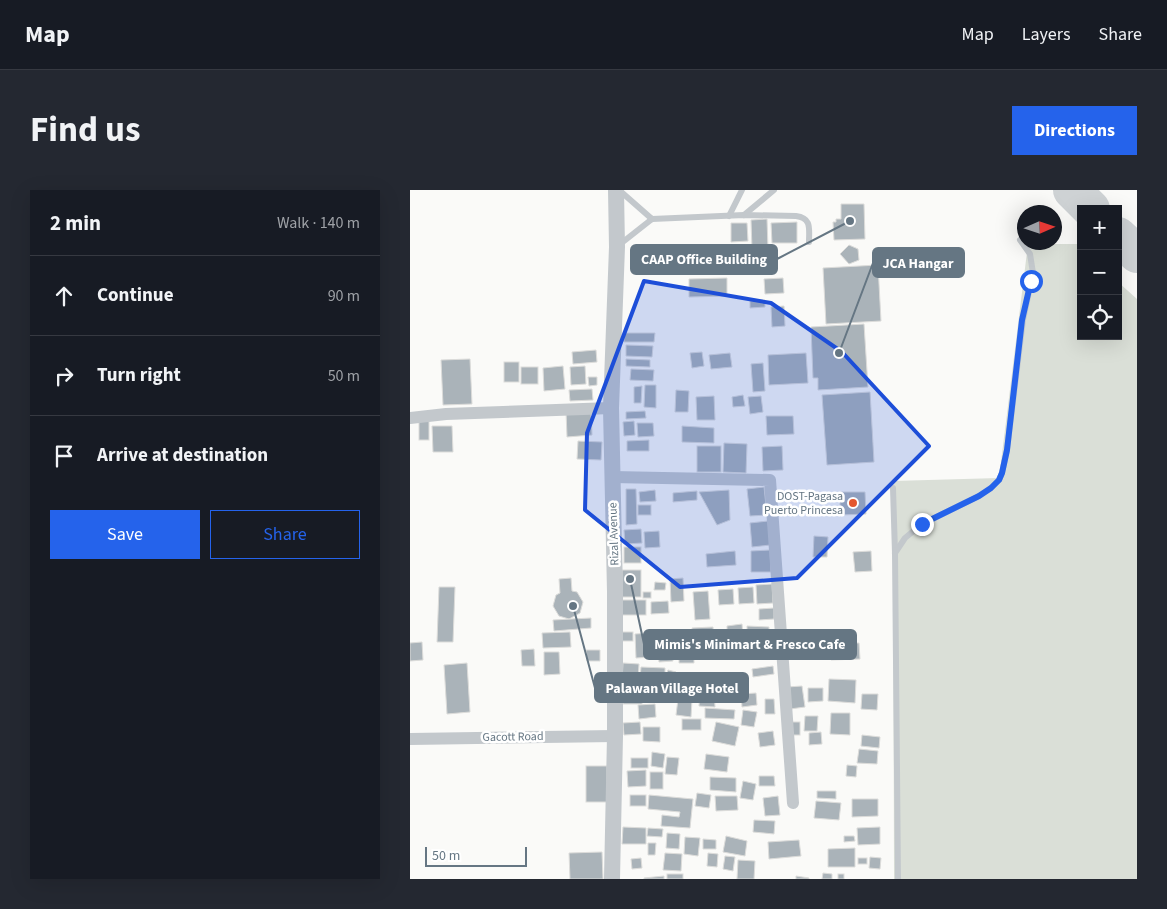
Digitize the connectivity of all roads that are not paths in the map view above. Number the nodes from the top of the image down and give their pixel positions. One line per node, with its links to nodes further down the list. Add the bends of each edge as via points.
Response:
1 (617, 190): 6 (lane); 8 (street, Rizal Avenue)
2 (742, 190): 5 (lane)
3 (774, 190): 4 (lane)
4 (744, 215): 5 (lane); 7 (lane, via 802,217 809,223)
5 (729, 216): 6 (lane)
6 (652, 219): 8 (lane)
7 (810, 242)
8 (617, 246): 10 (street, Rizal Avenue)
9 (1027, 250): 14 (lane, via 1033,273 1022,320 1007,450 999,480 979,496 922,524)
10 (612, 408): 11 (street); 12 (street, Rizal Avenue)
11 (410, 418)
12 (612, 478): 15 (street, Rizal Avenue); 17 (street, via 770,480)
13 (893, 488): 14 (lane)
14 (895, 553): 19 (lane)
15 (616, 736): 16 (street, Gacott Road); 18 (street, Rizal Avenue)
16 (410, 739)
17 (793, 804)
18 (612, 879)
19 (898, 879)

